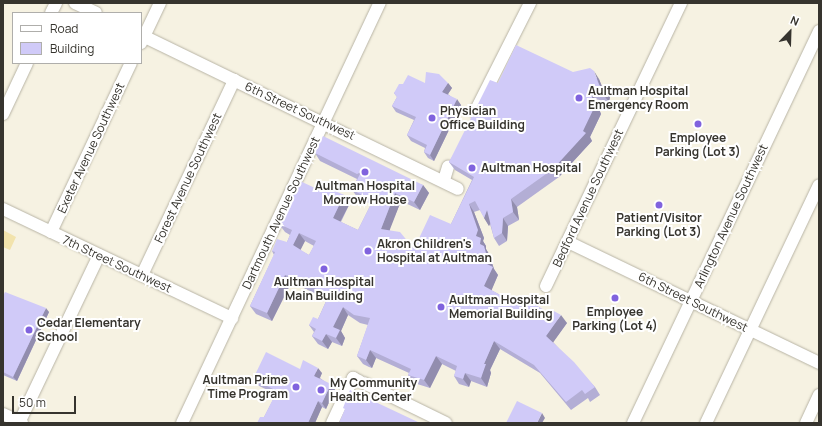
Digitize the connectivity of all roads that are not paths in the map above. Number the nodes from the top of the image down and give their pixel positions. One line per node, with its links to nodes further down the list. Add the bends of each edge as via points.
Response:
1 (56, 3): 7 (street)
2 (76, 3): 8 (street)
3 (160, 3): 10 (street)
4 (380, 3): 15 (street, Dartmouth Avenue Southwest)
5 (530, 3): 16 (street)
6 (681, 3): 23 (street, Bedford Avenue Southwest)
7 (52, 12)
8 (94, 12)
9 (819, 31): 27 (street, Arlington Avenue Southwest)
10 (142, 38): 13 (street, 6th Street Southwest)
11 (27, 64): 14 (street)
12 (131, 64): 22 (street, Exeter Avenue Southwest)
13 (234, 80): 15 (street, 6th Street Southwest); 25 (street, Forest Avenue Southwest)
14 (3, 114)
15 (324, 122): 18 (street, 6th Street Southwest); 28 (street, Dartmouth Avenue Southwest)
16 (470, 122)
17 (451, 162): 18 (street)
18 (444, 180): 20 (street, 6th Street Southwest)
19 (819, 185): 29 (street)
20 (463, 192)
21 (3, 209): 22 (street, 7th Street Southwest)
22 (51, 232): 24 (street, 7th Street Southwest)
23 (568, 242): 26 (street, Bedford Avenue Southwest); 27 (street, 6th Street Southwest)
24 (99, 255): 25 (street, 7th Street Southwest); 33 (street)
25 (142, 276): 28 (street, 7th Street Southwest)
26 (546, 286)
27 (691, 300): 29 (street, 6th Street Southwest); 37 (street, Arlington Avenue Southwest)
28 (232, 318): 34 (street, Dartmouth Avenue Southwest)
29 (751, 329): 30 (street, 6th Street Southwest); 38 (street)
30 (819, 363)
31 (819, 395): 39 (street)
32 (3, 414): 33 (street)
33 (20, 423)
34 (182, 423)
35 (332, 423): 36 (street, via 358,381)
36 (446, 423)
37 (633, 423)
38 (706, 423)
39 (806, 423)

